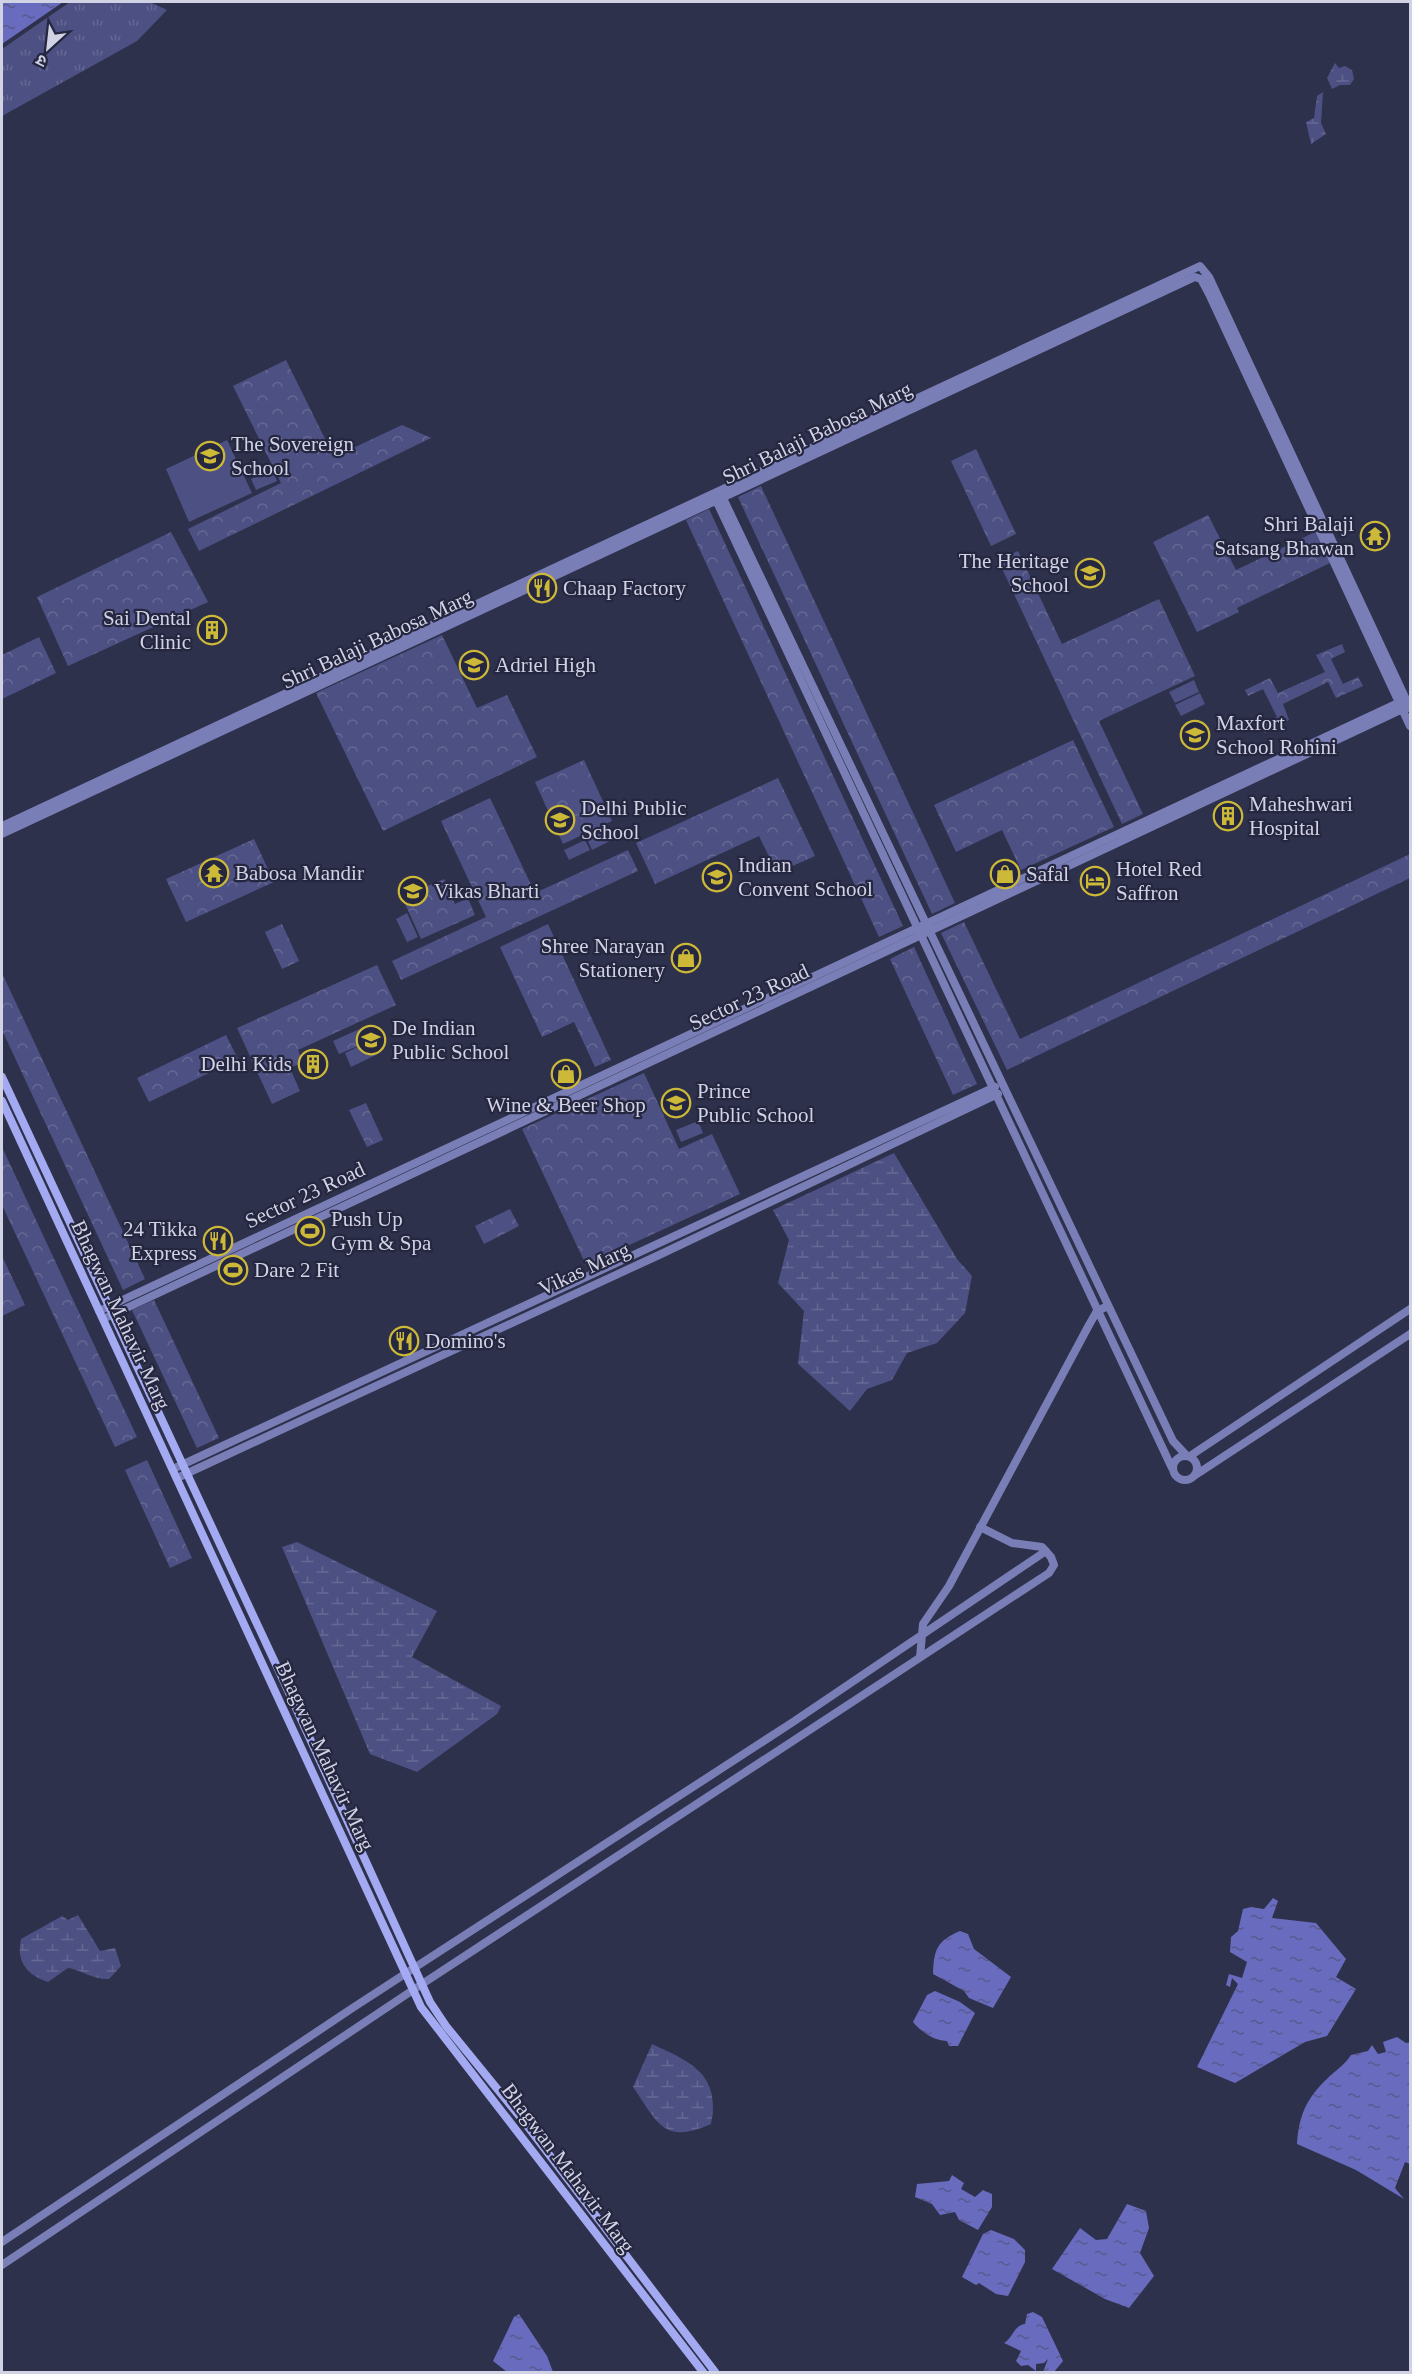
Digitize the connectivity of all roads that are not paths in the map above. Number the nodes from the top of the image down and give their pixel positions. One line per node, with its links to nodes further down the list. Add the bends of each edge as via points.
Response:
1 (716, 492): 2 (street); 3 (street, Shri Balaji Babosa Marg, via 1200,266 1209,277); 5 (street, Shri Balaji Babosa Marg)
2 (720, 500): 3 (street, Shri Balaji Babosa Marg, via 1134,303 1198,277); 5 (street, Shri Balaji Babosa Marg); 8 (street); 9 (street)
3 (1406, 705): 4 (street, Shri Balaji Babosa Marg); 8 (street, Sector 23 Road)
4 (1410, 726)
5 (26, 819): 6 (street, Shri Balaji Babosa Marg); 7 (street, Shri Balaji Babosa Marg)
6 (2, 826)
7 (2, 834)
8 (928, 928): 9 (street, Sector 23 Road); 11 (street)
9 (919, 932): 12 (street); 16 (street, Sector 23 Road)
10 (2, 1077): 16 (main road, Bhagwan Mahavir Marg)
11 (1004, 1087): 12 (street, Vikas Marg); 14 (street)
12 (994, 1091): 17 (street); 24 (street, Vikas Marg); 24 (street, Vikas Marg, via 658,1255)
13 (2, 1101): 18 (main road, Bhagwan Mahavir Marg)
14 (1108, 1306): 17 (street); 20 (street)
15 (1410, 1309): 22 (street)
16 (111, 1310): 18 (street, Sector 23 Road); 24 (main road, Bhagwan Mahavir Marg)
17 (1097, 1311): 21 (street); 27 (street)
18 (101, 1315): 25 (main road, Bhagwan Mahavir Marg)
19 (1410, 1334): 26 (street)
20 (1176, 1444): 21 (street); 22 (street)
21 (1164, 1452): 23 (street)
22 (1188, 1456): 23 (street, via 1176,1460); 26 (street, via 1198,1468)
23 (1173, 1468): 26 (street, via 1175,1477 1187,1480)
24 (185, 1469): 25 (street, Vikas Marg); 33 (main road, Bhagwan Mahavir Marg)
25 (175, 1474): 34 (main road, Bhagwan Mahavir Marg)
26 (1194, 1476)
27 (981, 1527): 28 (street, via 1012,1543 1040,1546); 29 (street, via 944,1594 925,1619)
28 (1046, 1551): 29 (street); 30 (street, via 1054,1565 1049,1573)
29 (922, 1634): 30 (street); 31 (street)
30 (920, 1657): 32 (street)
31 (776, 1733): 32 (street); 33 (street)
32 (784, 1746): 35 (street)
33 (415, 1968): 34 (street); 35 (main road, Bhagwan Mahavir Marg)
34 (406, 1974): 36 (main road, Bhagwan Mahavir Marg); 37 (street)
35 (422, 1984): 36 (street); 40 (main road, Bhagwan Mahavir Marg, via 446,2026)
36 (413, 1990): 38 (street); 39 (main road, Bhagwan Mahavir Marg, via 421,2007)
37 (2, 2242)
38 (2, 2265)
39 (703, 2373)
40 (715, 2373)

